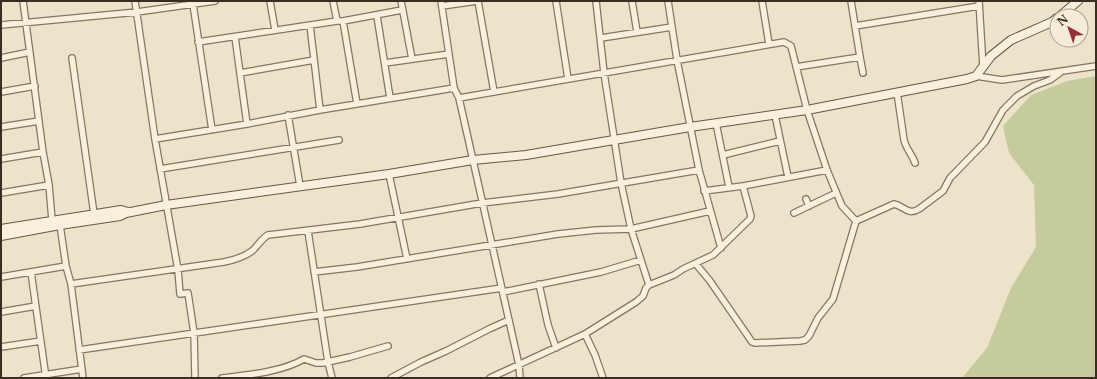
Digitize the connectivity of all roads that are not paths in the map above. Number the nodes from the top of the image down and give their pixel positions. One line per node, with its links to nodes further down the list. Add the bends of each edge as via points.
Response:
1 (23, 1): 24 (street)
2 (135, 1): 20 (street)
3 (215, 1): 15 (street)
4 (270, 1): 30 (street)
5 (333, 1): 22 (street)
6 (401, 1): 19 (street)
7 (478, 1): 16 (street); 57 (street)
8 (556, 1): 53 (street)
9 (596, 1): 33 (street)
10 (632, 1): 31 (street)
11 (668, 1): 29 (street)
12 (762, 1): 35 (street)
13 (851, 1): 28 (street)
14 (1078, 1): 18 (street)
15 (193, 4): 20 (street); 34 (street)
16 (442, 4): 37 (street)
17 (979, 4): 28 (street); 47 (street)
18 (1070, 8)
19 (402, 10): 21 (street); 41 (street)
20 (137, 12): 24 (street); 72 (street)
21 (377, 16): 23 (street); 44 (street)
22 (337, 21): 23 (street); 27 (street)
23 (343, 21): 61 (street)
24 (26, 22): 26 (street); 36 (street)
25 (1049, 23): 47 (street, via 1011,40 991,56)
26 (1, 25)
27 (310, 25): 30 (street); 42 (street)
28 (855, 26): 38 (street)
29 (672, 27): 31 (street); 43 (street)
30 (275, 30): 32 (street)
31 (637, 32): 33 (street)
32 (235, 37): 34 (street); 49 (street)
33 (600, 38): 50 (street)
34 (198, 42): 71 (street)
35 (769, 44): 43 (street); 46 (street, via 788,43)
36 (30, 52): 39 (street); 54 (street)
37 (450, 54): 41 (street); 55 (street)
38 (860, 57): 46 (street); 51 (street)
39 (1, 58)
40 (72, 58): 102 (street)
41 (412, 59): 44 (street)
42 (314, 60): 49 (street); 62 (street)
43 (677, 60): 50 (street); 70 (street)
44 (385, 63): 59 (street)
45 (1096, 66): 48 (street)
46 (796, 67): 63 (street)
47 (983, 67): 52 (street)
48 (1061, 72): 52 (street, via 1002,80); 105 (street, via 1017,96 1003,110 985,142 950,178 943,191 919,209 909,212 894,204)
49 (240, 73): 67 (street)
50 (604, 73): 53 (street); 74 (street)
51 (863, 74)
52 (976, 76): 58 (street)
53 (568, 79): 57 (street)
54 (35, 86): 56 (street); 66 (street)
55 (454, 88): 59 (street); 60 (street)
56 (1, 92)
57 (494, 92): 60 (street)
58 (897, 92): 63 (street); 81 (street, via 905,146)
59 (390, 98): 61 (street)
60 (459, 98): 80 (street)
61 (356, 104): 62 (street)
62 (320, 110): 64 (street)
63 (807, 110): 65 (street); 84 (street)
64 (288, 115): 67 (street); 76 (street)
65 (775, 115): 68 (street); 75 (street)
66 (39, 121): 69 (street); 77 (street)
67 (247, 124): 71 (street)
68 (716, 124): 70 (street); 78 (street)
69 (1, 127)
70 (690, 127): 74 (street); 83 (street)
71 (212, 130): 72 (street)
72 (155, 139): 82 (street)
73 (339, 140): 76 (street)
74 (615, 141): 80 (street, via 526,155); 87 (street)
75 (780, 141): 78 (street); 86 (street)
76 (293, 148): 82 (street); 89 (street)
77 (43, 152): 79 (street); 88 (street)
78 (723, 155): 91 (street)
79 (1, 159)
80 (473, 160): 85 (street); 96 (street)
81 (915, 163)
82 (160, 170): 97 (street)
83 (699, 170): 87 (street); 92 (street)
84 (827, 170): 86 (street); 94 (street)
85 (389, 174): 89 (street); 103 (street)
86 (788, 177): 90 (street)
87 (621, 183): 96 (street); 108 (street)
88 (49, 185): 93 (street); 104 (street)
89 (300, 186): 97 (street)
90 (743, 186): 91 (street); 112 (street, via 750,219)
91 (729, 187): 92 (street)
92 (704, 191): 99 (street)
93 (1, 193)
94 (836, 193): 98 (street); 105 (street, via 842,206)
95 (806, 199): 98 (street)
96 (482, 203): 103 (street); 111 (street)
97 (166, 205): 100 (street); 117 (street)
98 (809, 206): 101 (street)
99 (710, 211): 108 (street); 112 (street)
100 (126, 212): 102 (street, via 121,210); 106 (street, via 120,216)
101 (794, 213)
102 (94, 214): 104 (street)
103 (398, 218): 109 (street); 113 (street)
104 (52, 220): 107 (street)
105 (856, 221): 115 (street, via 833,299 805,340 752,342)
106 (60, 225): 110 (street); 116 (street)
107 (1, 229)
108 (631, 229): 111 (street, via 566,233); 114 (street)
109 (308, 231): 117 (street, via 268,235 252,251 242,256 224,262); 119 (street)
110 (1, 236)
111 (492, 244): 113 (street); 124 (street)
112 (721, 248): 115 (street, via 710,258)
113 (407, 259): 119 (street)
114 (641, 260): 122 (street, via 607,271); 123 (street)
115 (696, 264): 123 (street)
116 (66, 266): 118 (street); 121 (street)
117 (178, 270): 121 (street); 129 (street, via 180,294 188,293)
118 (31, 272): 120 (street); 125 (street)
119 (314, 272): 127 (street)
120 (1, 277)
121 (71, 284): 135 (street)
122 (539, 284): 124 (street); 134 (street)
123 (649, 285): 130 (street, via 636,302)
124 (502, 290): 127 (street); 128 (street)
125 (36, 306): 126 (street); 131 (street)
126 (1, 312)
127 (321, 314): 129 (street); 136 (street)
128 (509, 320): 137 (street); 145 (street)
129 (194, 333): 135 (street); 142 (street)
130 (585, 334): 134 (street); 148 (street)
131 (41, 341): 133 (street); 139 (street)
132 (388, 346): 136 (street)
133 (1, 347)
134 (556, 348): 137 (street)
135 (79, 350): 138 (street)
136 (328, 362): 143 (street, via 316,363 304,359 296,364 276,369); 144 (street)
137 (519, 365): 146 (street); 147 (street)
138 (82, 369): 139 (street); 141 (street)
139 (46, 376): 140 (street)
140 (24, 378)
141 (83, 378)
142 (194, 378)
143 (222, 378)
144 (332, 378)
145 (391, 378)
146 (490, 378)
147 (520, 378)
148 (603, 378)

